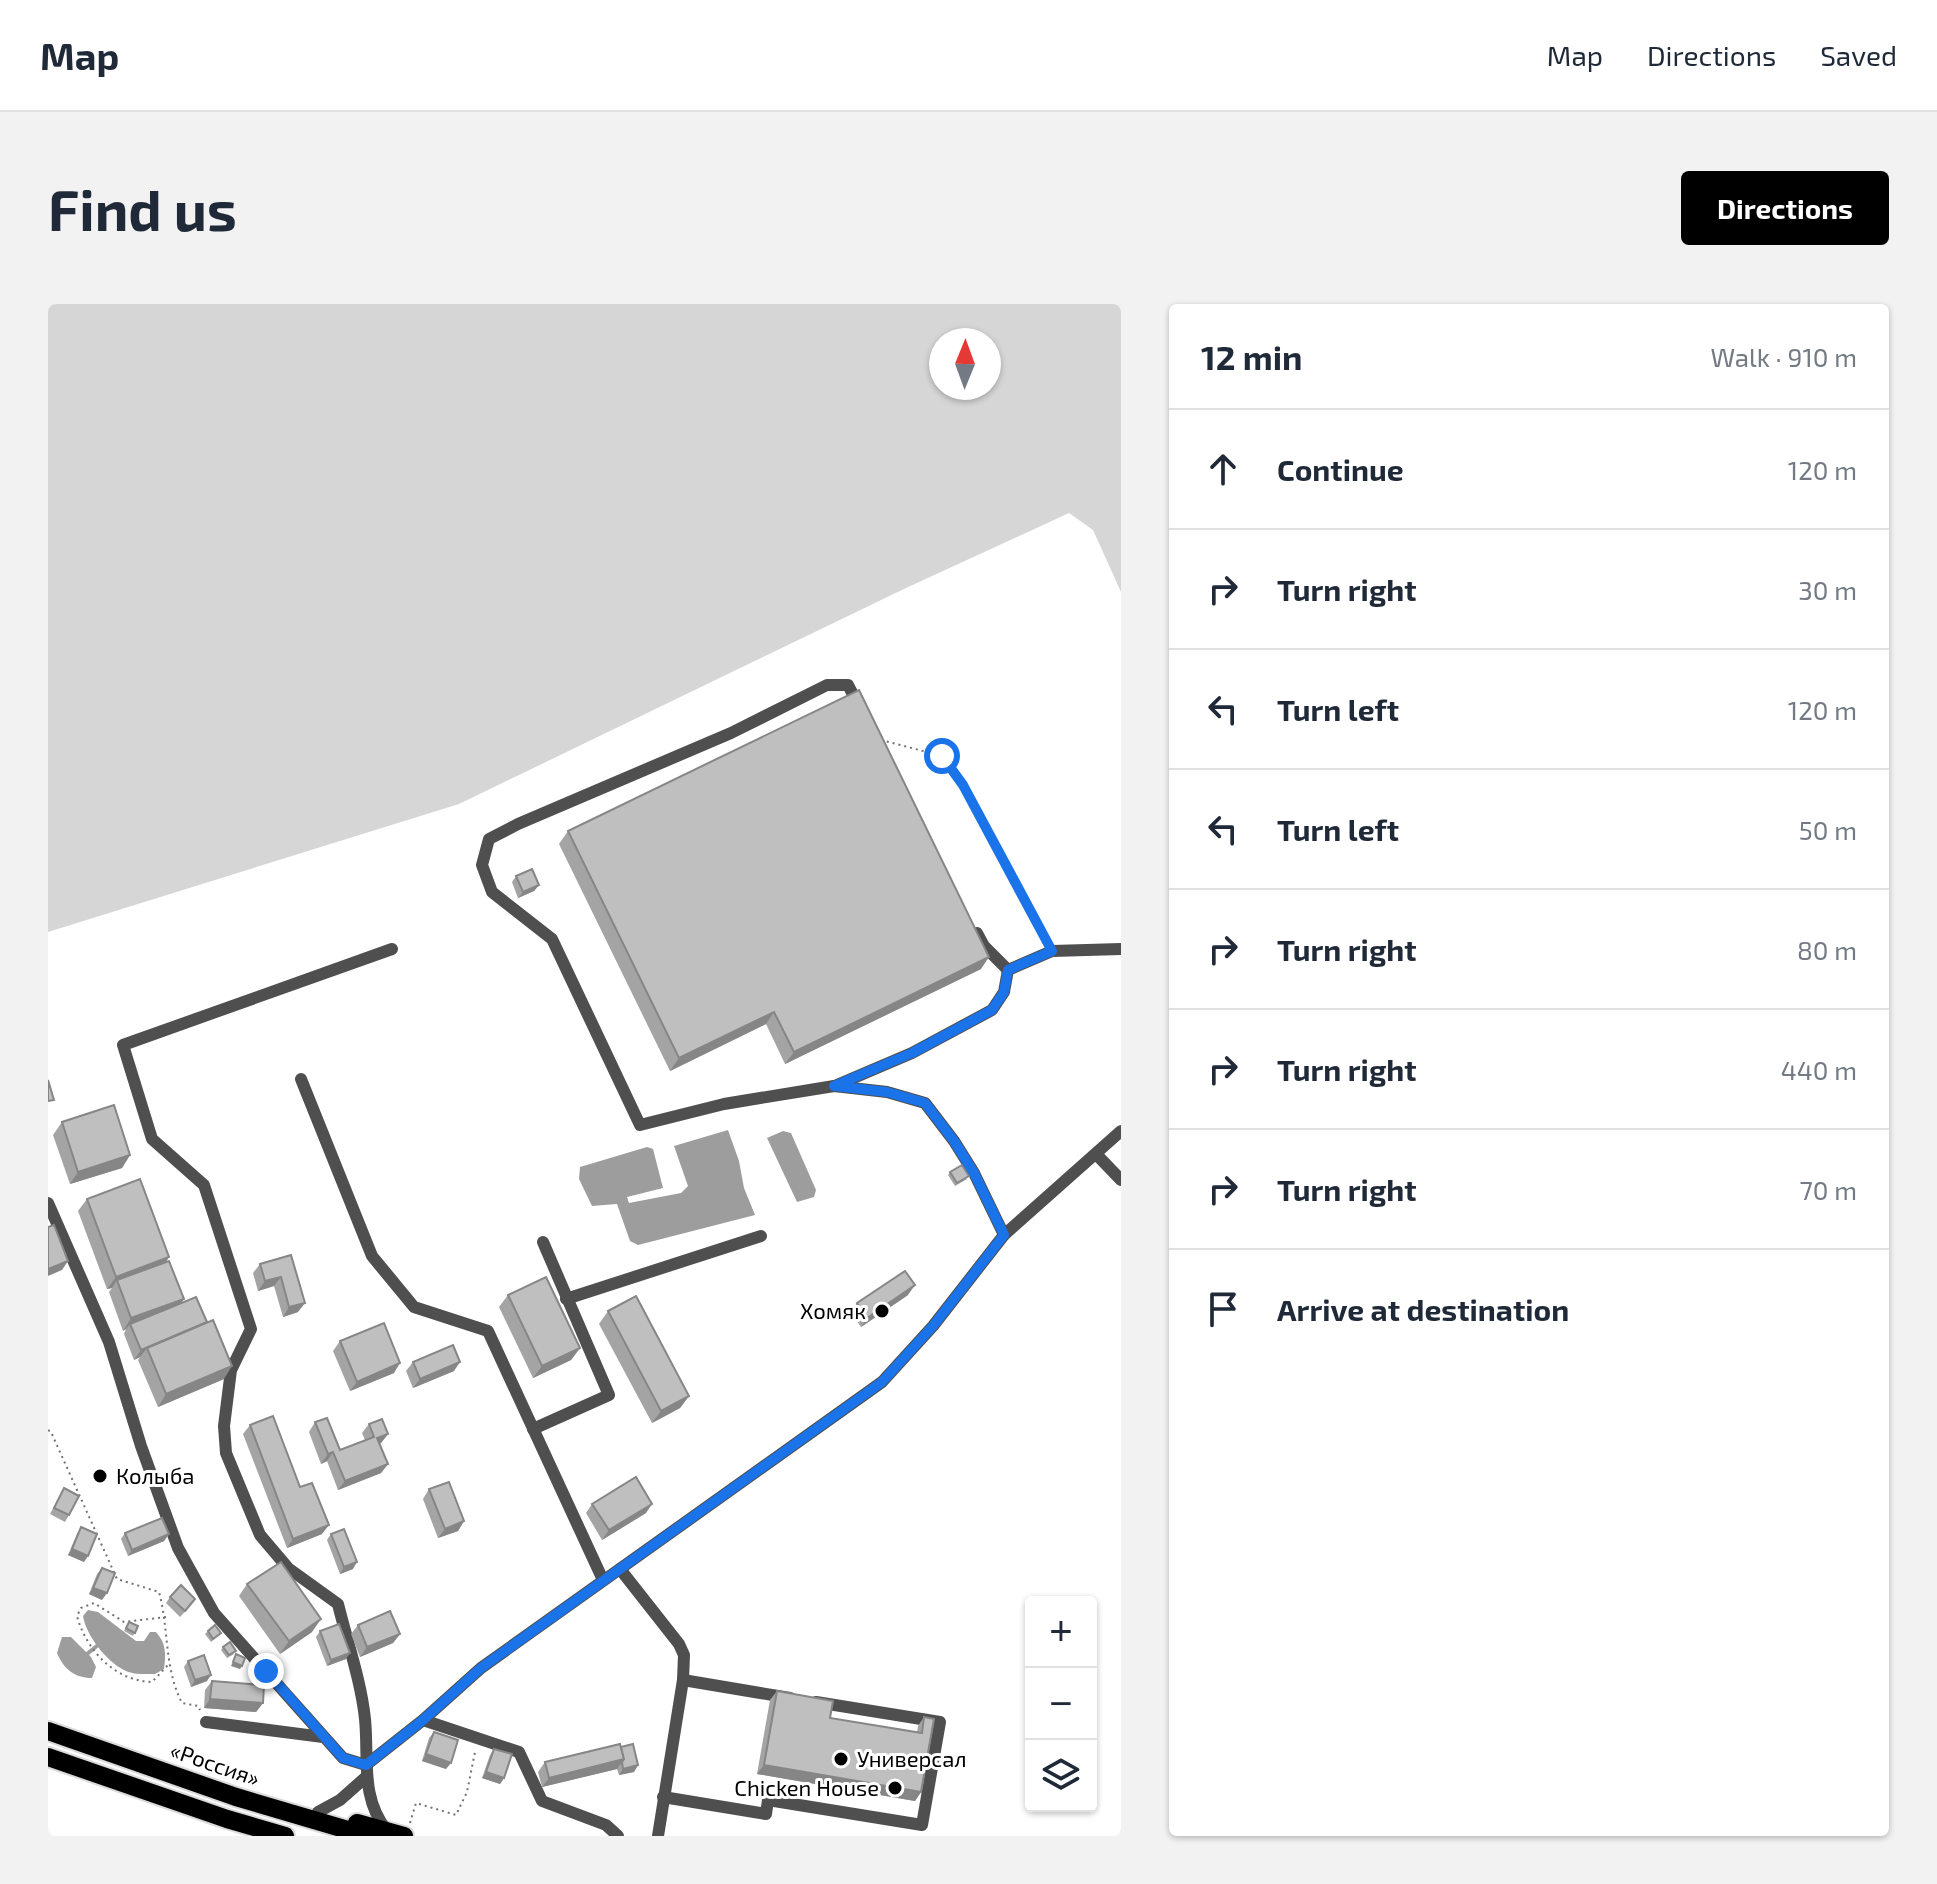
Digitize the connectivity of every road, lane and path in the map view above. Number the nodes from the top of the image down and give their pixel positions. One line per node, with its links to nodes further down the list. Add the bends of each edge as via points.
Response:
1 (876, 738): 5 (path, via 942,756 963,785); 8 (street, via 848,685 827,685 489,839 482,865 492,892 552,939 640,1125 724,1104)
2 (974, 927): 6 (street)
3 (392, 949): 31 (street, via 123,1045 152,1139 204,1185 251,1329 231,1370 226,1453 260,1535 288,1568 338,1604 365,1717)
4 (1121, 949): 5 (street)
5 (1052, 951): 6 (street)
6 (1008, 970): 8 (street, via 1004,992 992,1010 912,1053)
7 (301, 1079): 18 (street, via 372,1256 414,1307 488,1331)
8 (834, 1086): 14 (street, via 925,1103 974,1173)
9 (1121, 1131): 10 (street)
10 (1096, 1154): 11 (street); 14 (street)
11 (1121, 1180)
12 (48, 1203): 13 (street)
13 (51, 1220): 28 (street, via 109,1342 178,1548 214,1613)
14 (1004, 1235): 20 (street, via 882,1382)
15 (761, 1236): 17 (street)
16 (543, 1242): 17 (street)
17 (566, 1299): 18 (street, via 609,1395)
18 (533, 1429): 21 (street)
19 (48, 1430): 22 (path, via 117,1579 159,1592)
20 (620, 1569): 21 (street); 24 (street, via 679,1644)
21 (603, 1580): 25 (street, via 481,1668)
22 (166, 1617): 23 (path); 23 (path, via 124,1622 89,1603 77,1616 90,1644 110,1668 152,1682)
23 (169, 1664): 26 (path, via 182,1703 198,1706)
24 (683, 1680): 33 (street); 33 (street, via 940,1722 930,1781 922,1825 768,1800 766,1814)
25 (423, 1720): 29 (street); 31 (street)
26 (206, 1722): 28 (street)
27 (48, 1731): 32 (highway, «Россия»)
28 (323, 1737): 31 (street, via 343,1758)
29 (479, 1738): 35 (path, via 456,1815 416,1803); 37 (street, via 519,1752 542,1801 606,1825)
30 (48, 1757): 36 (highway)
31 (366, 1771): 34 (street, via 340,1800); 35 (street, via 374,1810)
32 (188, 1780): 34 (highway, via 237,1787); 35 (highway, «Россия»)
33 (663, 1797): 38 (street)
34 (318, 1812): 35 (highway)
35 (392, 1832)
36 (285, 1836)
37 (618, 1836)
38 (658, 1836)

